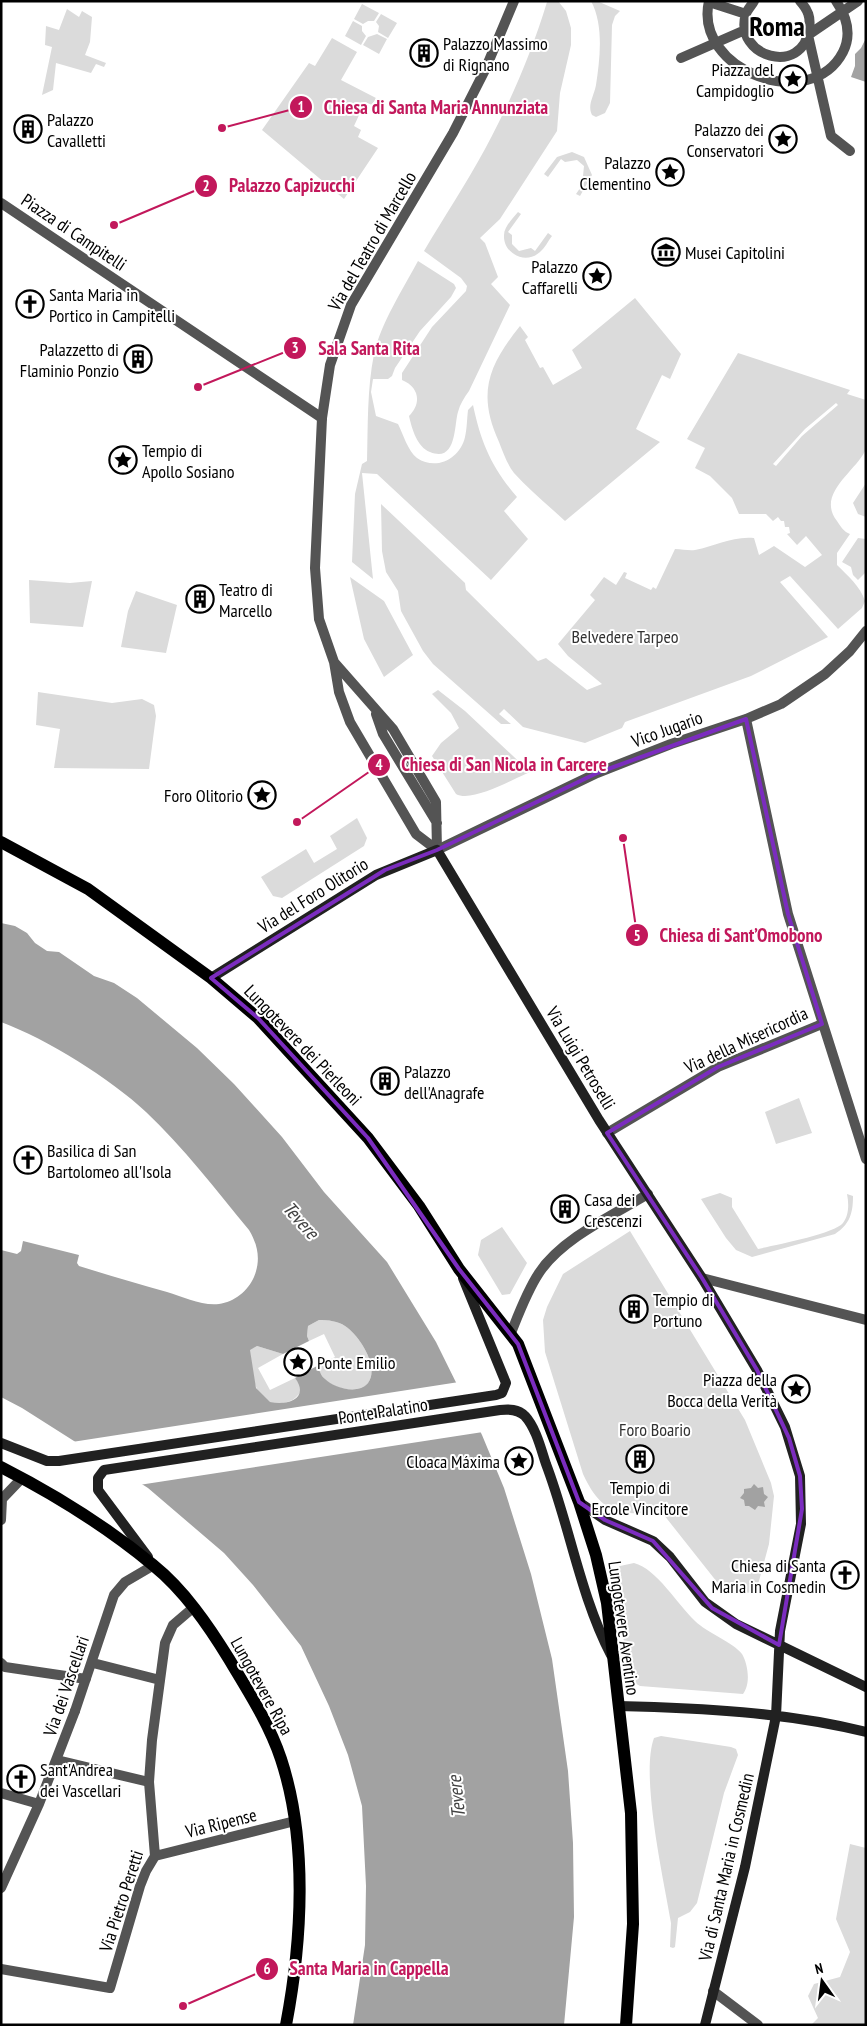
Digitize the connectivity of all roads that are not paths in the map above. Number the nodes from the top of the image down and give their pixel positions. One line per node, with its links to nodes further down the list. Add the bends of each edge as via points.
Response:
1 (514, 1): 16 (street, Via del Teatro di Marcello, via 485,70 453,133 351,305 332,356)
2 (754, 1): 8 (street)
3 (800, 1): 10 (street, via 811,18)
4 (836, 1): 7 (street)
5 (858, 1): 7 (street)
6 (709, 2): 8 (street); 11 (street, via 707,24)
7 (843, 12): 10 (street); 13 (street, via 848,30 844,48 834,65)
8 (746, 14): 9 (street)
9 (745, 30): 10 (street, via 753,46 767,56 784,58 800,49); 11 (street)
10 (808, 35): 13 (street)
11 (715, 43): 12 (street); 13 (street, via 734,63 759,76 790,82)
12 (681, 58)
13 (818, 76): 14 (street, via 831,136)
14 (850, 151)
15 (1, 202): 16 (street, Piazza di Campitelli)
16 (322, 418): 18 (street, Via del Teatro di Marcello, via 315,584 319,619)
17 (866, 631): 19 (street, Vico Jugario, via 824,674 782,704)
18 (334, 662): 21 (street, Via del Teatro di Marcello, via 339,692 350,722 416,834); 21 (street, Via del Teatro di Marcello, via 374,709 383,734 437,824)
19 (746, 719): 21 (street, Vico Jugario, via 597,773); 23 (street, via 788,914)
20 (1, 842): 22 (main road, Lungotevere dei Pierleoni, via 88,889)
21 (437, 850): 22 (main road, Via del Foro Olitorio, via 376,875); 24 (main road, Via Luigi Petroselli)
22 (212, 978): 27 (main road, Lungotevere dei Pierleoni, via 258,1018 368,1138 419,1206)
23 (822, 1024): 24 (street, Via della Misericordia, via 718,1068); 25 (street)
24 (607, 1133): 26 (main road, Via Luigi Petroselli)
25 (866, 1159)
26 (648, 1194): 28 (main road, Via Luigi Petroselli); 30 (street, via 586,1232 548,1261 529,1291)
27 (460, 1269): 30 (main road, Lungotevere Aventino); 31 (main road, Ponte Palatino, via 506,1383 502,1393 59,1461 47,1461)
28 (702, 1278): 29 (street); 39 (main road, via 779,1412 800,1476 802,1524)
29 (866, 1320)
30 (511, 1333): 35 (main road, Lungotevere Aventino, via 527,1364)
31 (1, 1443)
32 (1, 1466): 33 (main road, Lungotevere Ripa)
33 (22, 1478): 34 (street); 37 (main road, Lungotevere Ripa, via 63,1500)
34 (2, 1499): 36 (street)
35 (579, 1502): 39 (main road, via 605,1520 653,1541 712,1608); 40 (main road, Lungotevere Aventino, via 607,1603)
36 (1, 1520)
37 (154, 1565): 38 (main road, Lungotevere Ripa); 40 (main road, Ponte Palatino, via 100,1494 97,1484 100,1473 112,1468 515,1410 523,1414 534,1432 566,1524 590,1608); 41 (street, Via dei Vascellari, via 125,1582 114,1595)
38 (194, 1607): 44 (street, Via Pietro Peretti, via 173,1625); 53 (main road, Lungotevere Ripa, via 242,1680 269,1729 287,1779)
39 (779, 1645): 45 (main road); 47 (main road, Via di Santa Maria in Cosmedin)
40 (613, 1658): 46 (main road, Lungotevere Aventino)
41 (93, 1662): 43 (street, Via dei Vascellari); 44 (street)
42 (1, 1664): 43 (street)
43 (86, 1680): 49 (street, Via dei Vascellari)
44 (160, 1680): 50 (street, Via Pietro Peretti)
45 (866, 1687)
46 (618, 1706): 47 (main road); 59 (main road, Lungotevere Aventino, via 632,1853 632,1959)
47 (776, 1716): 48 (main road); 57 (main road, Via di Santa Maria in Cosmedin)
48 (866, 1732)
49 (57, 1760): 50 (street); 52 (street, Via dei Vascellari)
50 (149, 1782): 54 (street, Via Pietro Peretti)
51 (1, 1793): 52 (street)
52 (39, 1804): 55 (street, Via dei Vascellari)
53 (296, 1821): 54 (street, Via Ripense); 58 (main road, Lungotevere Ripa, via 299,1873 297,1927)
54 (155, 1856): 56 (street, Via Pietro Peretti, via 143,1879 110,1988)
55 (1, 1888)
56 (1, 1969)
57 (714, 1991): 60 (main road, Via di Santa Maria in Cosmedin); 61 (street)
58 (286, 2025)
59 (626, 2025)
60 (704, 2025)
61 (758, 2025)

